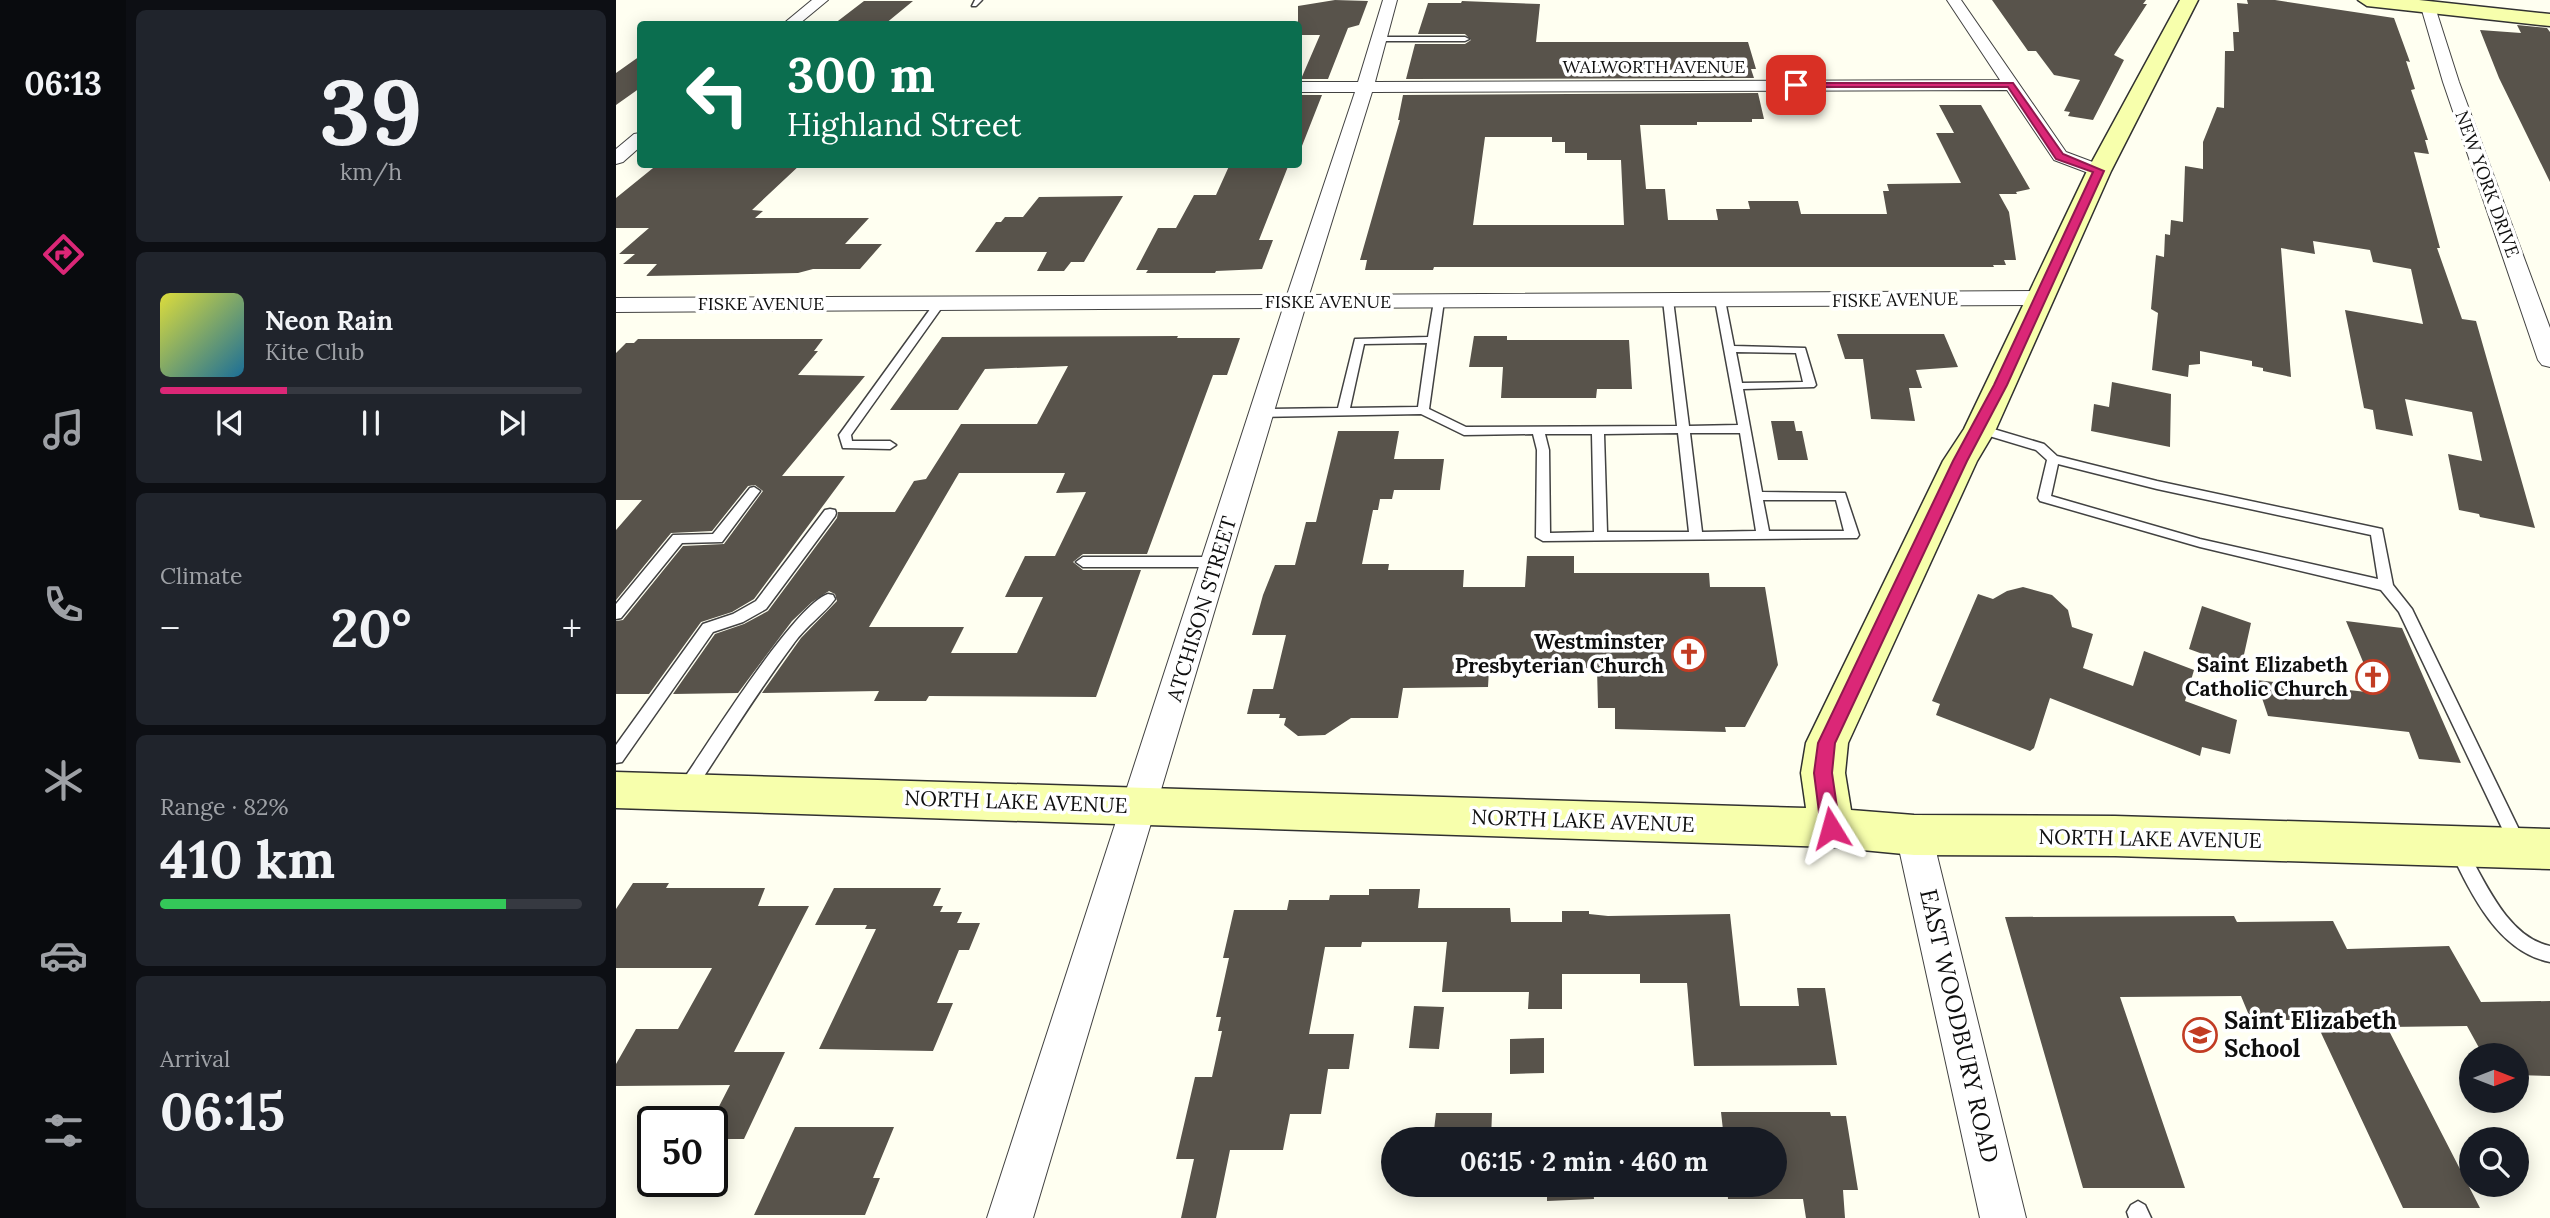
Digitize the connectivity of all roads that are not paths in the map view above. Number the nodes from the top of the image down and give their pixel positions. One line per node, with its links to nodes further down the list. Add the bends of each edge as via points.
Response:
1 (821, 0): 8 (street)
2 (1390, 0): 9 (street, ATCHISON STREET)
3 (1954, 0): 11 (street)
4 (2189, 0): 16 (main road)
5 (2367, 0): 6 (main road)
6 (2428, 7): 7 (main road); 26 (street, NEW YORK DRIVE)
7 (2550, 20)
8 (794, 21)
9 (1379, 39): 10 (lane); 13 (street, ATCHISON STREET)
10 (1465, 39)
11 (2010, 85): 13 (street, WALWORTH AVENUE); 16 (street, via 2060,156)
12 (1302, 87): 13 (street, WALWORTH AVENUE)
13 (1365, 87): 21 (street, ATCHISON STREET)
14 (637, 140): 15 (street)
15 (616, 158)
16 (2099, 171): 17 (main road)
17 (2039, 298): 19 (street, FISKE AVENUE); 33 (main road)
18 (1668, 300): 19 (street, FISKE AVENUE); 20 (street, FISKE AVENUE); 31 (lane)
19 (1720, 300): 25 (lane)
20 (1439, 301): 21 (street, FISKE AVENUE); 24 (lane)
21 (1297, 302): 22 (street, FISKE AVENUE); 30 (street, ATCHISON STREET)
22 (940, 303): 23 (street, FISKE AVENUE); 36 (lane, via 845,435 847,445)
23 (616, 305)
24 (1433, 340): 28 (lane); 29 (lane, via 1359,341)
25 (1729, 349): 27 (lane); 27 (lane, via 1801,350 1810,385)
26 (2550, 360)
27 (1736, 386): 32 (lane)
28 (1423, 410): 29 (lane); 34 (lane, via 1464,431)
29 (1343, 411): 30 (lane)
30 (1263, 412): 45 (street, ATCHISON STREET)
31 (1684, 429): 32 (lane); 35 (lane); 43 (lane)
32 (1745, 429): 39 (lane)
33 (1980, 429): 37 (lane, via 2040,447); 53 (main road, via 1960,461 1826,743 1823,773)
34 (1538, 430): 35 (lane); 42 (lane, via 1543,450 1543,537)
35 (1598, 430): 42 (lane)
36 (890, 445)
37 (2053, 459): 46 (lane, via 2377,532); 46 (lane, via 2044,498 2200,542)
38 (754, 491): 48 (lane, via 716,539 678,538)
39 (1756, 496): 41 (lane); 41 (lane, via 1841,496 1852,535)
40 (830, 513): 49 (lane, via 761,605 708,628)
41 (1763, 535): 43 (lane)
42 (1601, 536): 43 (lane)
43 (1696, 536)
44 (1083, 562): 45 (lane)
45 (1216, 562): 52 (street, ATCHISON STREET)
46 (2386, 586): 56 (lane, via 2405,609)
47 (828, 600): 51 (lane, via 790,637)
48 (616, 614)
49 (616, 757)
50 (616, 790): 51 (main road, NORTH LAKE AVENUE)
51 (685, 792): 52 (main road, NORTH LAKE AVENUE)
52 (1140, 806): 53 (main road, NORTH LAKE AVENUE); 58 (street, ATCHISON STREET)
53 (1831, 828): 54 (main road, NORTH LAKE AVENUE)
54 (1914, 835): 55 (main road, NORTH LAKE AVENUE); 59 (street, EAST WOODBURY ROAD)
55 (2456, 847): 56 (main road, NORTH LAKE AVENUE); 57 (lane, via 2507,930 2537,954)
56 (2535, 849)
57 (2550, 954)
58 (1010, 1218)
59 (2003, 1218)

